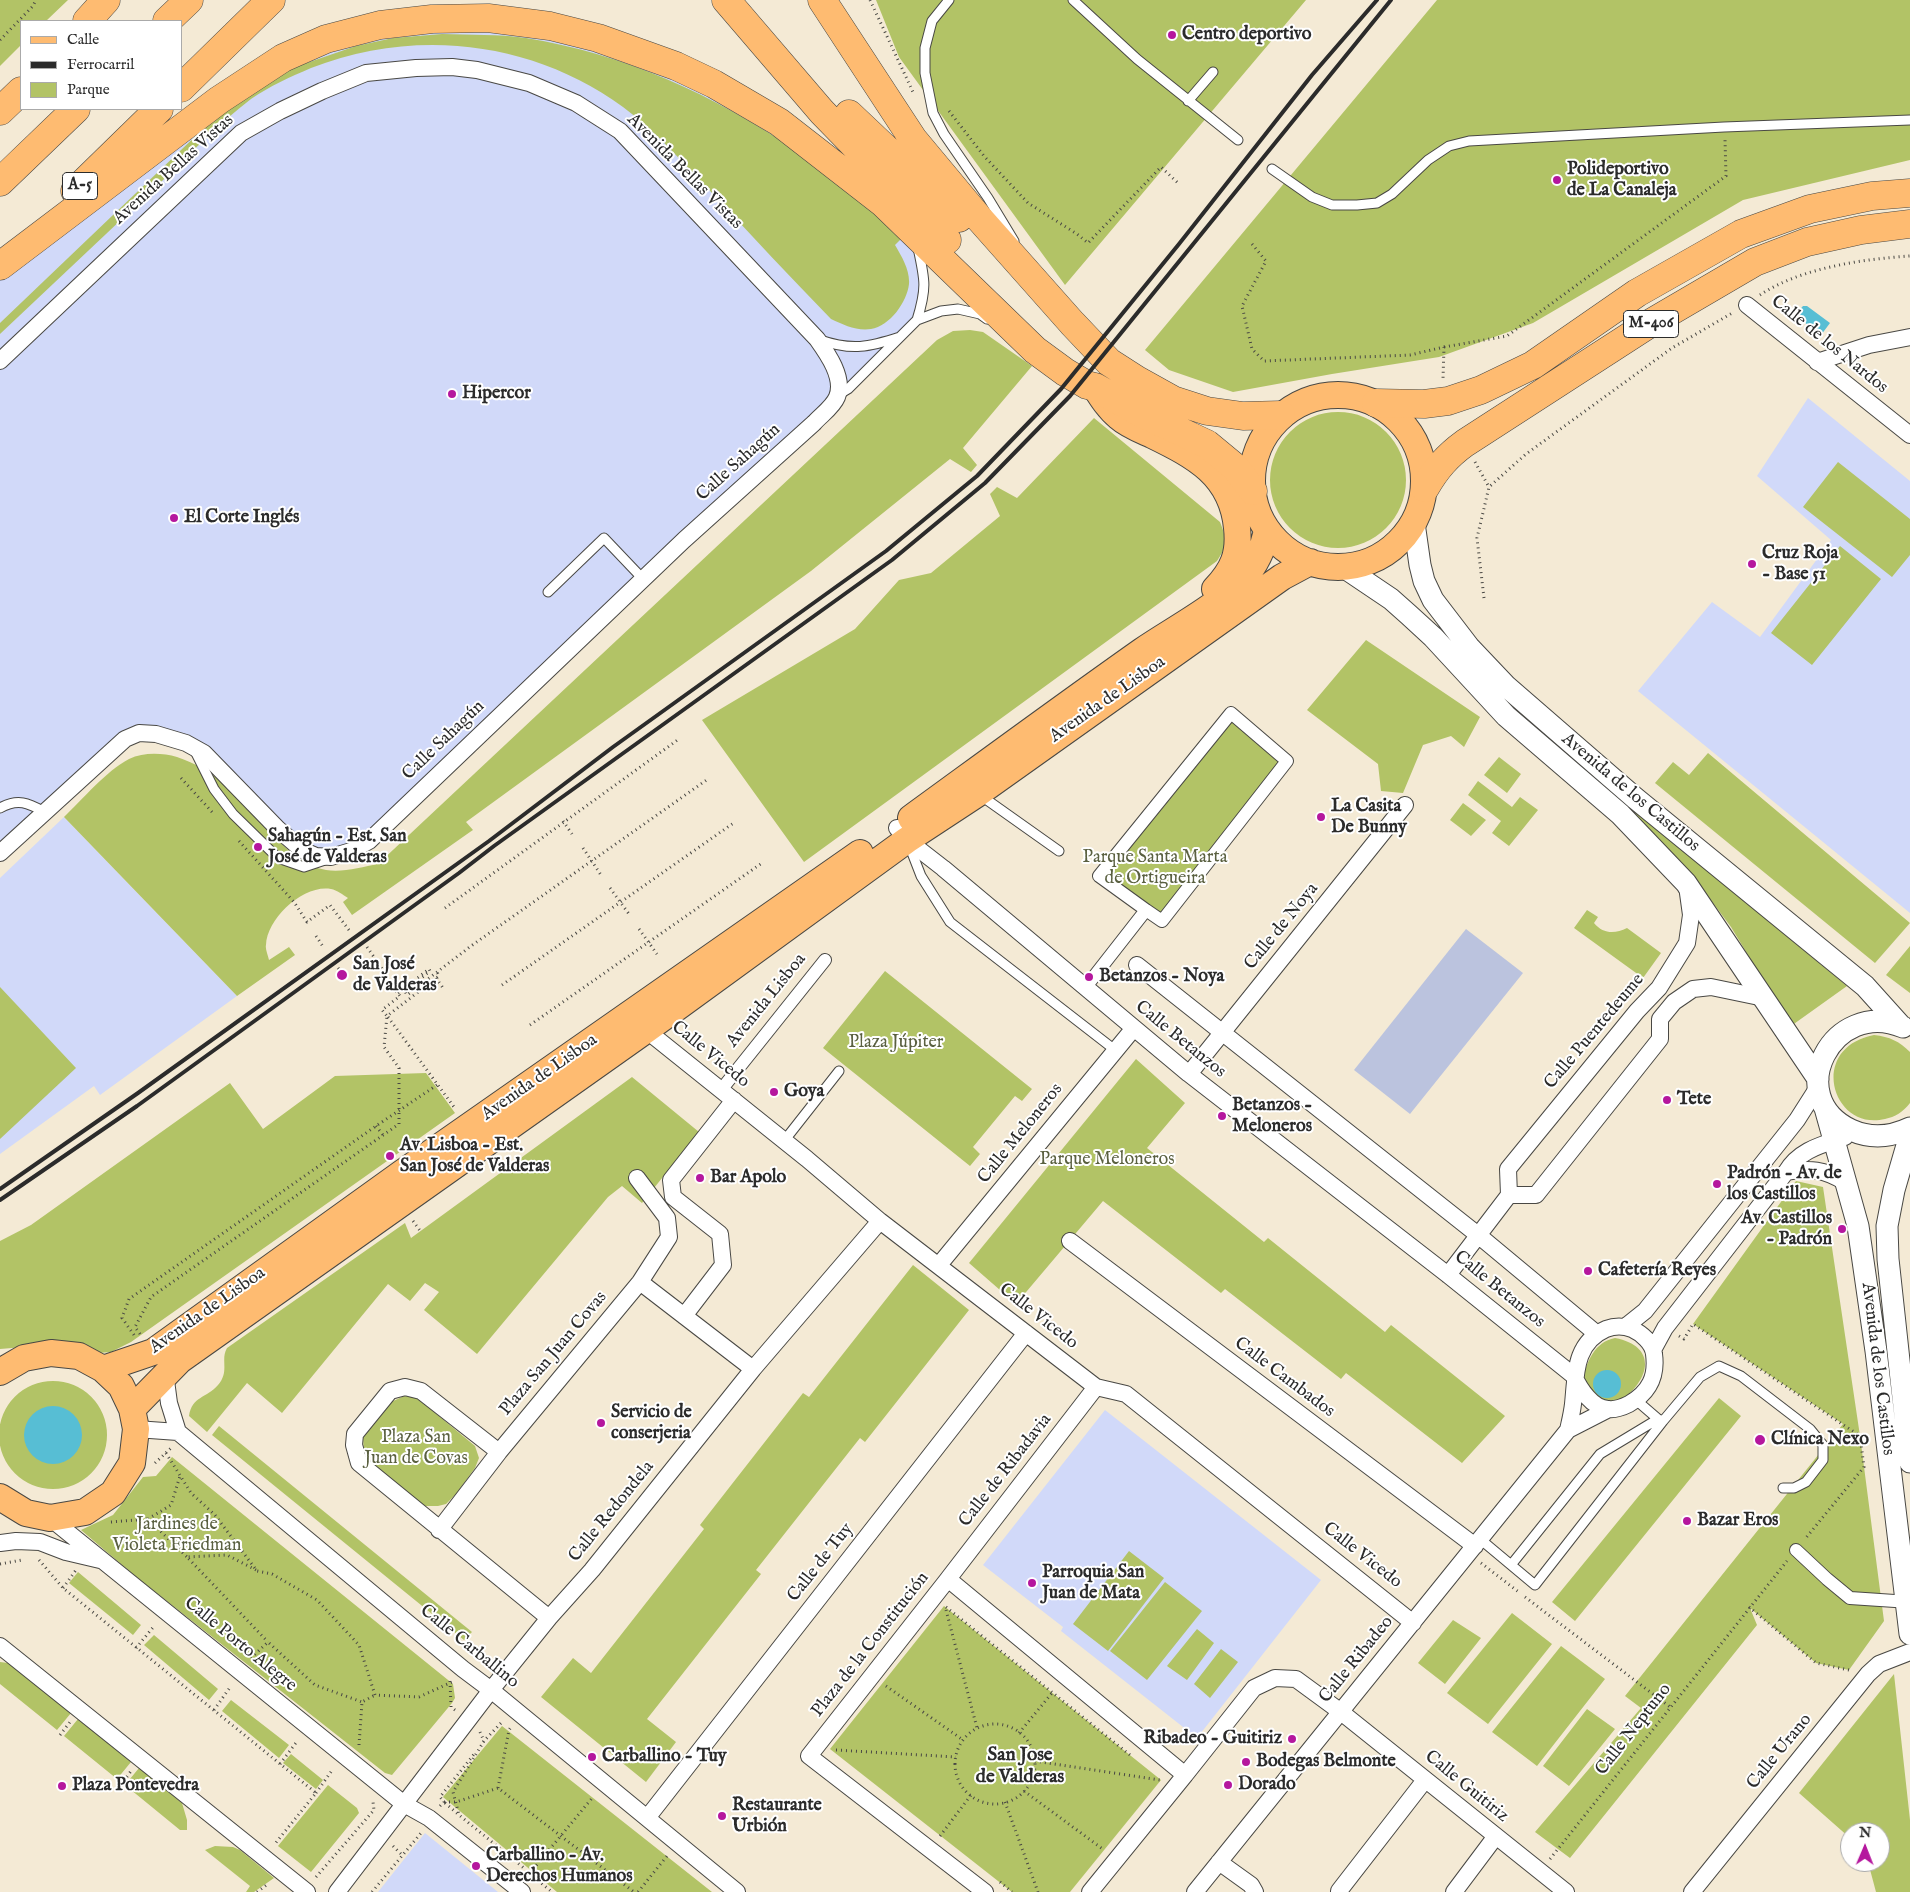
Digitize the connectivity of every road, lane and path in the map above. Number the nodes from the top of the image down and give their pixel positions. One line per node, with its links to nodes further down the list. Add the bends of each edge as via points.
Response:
1 (36, 0): 12 (path)
2 (106, 0): 10 (highway)
3 (189, 0): 11 (highway)
4 (271, 0): 14 (highway)
5 (726, 0): 36 (highway, via 946,205 1001,261); 45 (highway, via 822,112)
6 (822, 0): 33 (highway, via 913,139)
7 (870, 0): 20 (path, via 925,118)
8 (949, 0): 20 (lane, via 932,20 925,48 925,73)
9 (1073, 0): 16 (lane)
10 (88, 20)
11 (168, 20)
12 (0, 40)
13 (1213, 72): 16 (lane)
14 (182, 87)
15 (20, 93): 19 (highway)
16 (1188, 101): 23 (lane)
17 (75, 110): 25 (highway)
18 (159, 110): 32 (highway, A-5)
19 (0, 111)
20 (933, 113): 26 (path, via 945,105 984,156 1028,202 1088,243 1161,167); 33 (lane, via 1003,220)
21 (1910, 120): 22 (lane)
22 (1724, 127): 24 (lane, via 1469,141 1449,146 1428,160 1392,194 1377,203 1357,205 1332,205 1312,197); 40 (path, via 1726,176 1507,336)
23 (1238, 140)
24 (1272, 169)
25 (0, 182)
26 (1179, 184)
27 (1910, 193): 47 (highway, M-406, via 1872,196 1810,209 1741,234 1637,293 1533,365 1481,390 1448,401 1424,404)
28 (902, 221): 32 (highway, via 865,187 778,122 714,84 676,66 598,38 550,26 488,18 432,19 380,25 326,39 283,58 219,100); 35 (lane, via 917,246 925,277 924,297); 41 (highway)
29 (1910, 224): 52 (highway, M-406, via 1861,230 1807,242 1755,262 1650,324 1465,444 1442,462)
30 (1252, 244): 40 (path, via 1266,261 1242,306 1252,349 1264,361 1410,355)
31 (1910, 256): 34 (path, via 1826,268 1771,288)
32 (0, 265)
33 (1028, 274): 36 (highway)
34 (1746, 305): 43 (street, Calle de los Nardos); 51 (path, via 1672,348 1526,454)
35 (917, 320): 37 (lane); 41 (lane, via 958,309 980,314)
36 (1072, 323): 48 (highway, via 1109,362 1173,400 1207,411 1243,416)
37 (902, 336): 39 (lane, via 854,348); 46 (lane)
38 (1910, 337): 43 (street, via 1869,345)
39 (817, 339): 42 (street, Avenida Bellas Vistas, via 620,131 576,103 528,83 452,67 366,73 297,103 241,133); 46 (street, via 833,366)
40 (1444, 347): 44 (path)
41 (1035, 350): 45 (highway, via 1065,372)
42 (0, 361)
43 (1817, 362): 49 (street, Calle de los Nardos)
44 (1444, 382)
45 (1095, 387): 53 (highway, via 1207,444 1236,468); 61 (main road, via 1119,418 1190,455 1210,470 1230,498 1236,515 1237,556 1230,571 1196,607)
46 (838, 395): 58 (street, Calle Sahagún, via 814,423)
47 (1376, 403): 48 (main road, via 1359,396 1324,396 1310,399); 52 (main road, via 1408,430 1423,467)
48 (1281, 415): 53 (main road, via 1263,437 1254,464)
49 (1910, 436)
50 (1473, 459): 51 (path)
51 (1489, 487): 60 (path, via 1477,538)
52 (1425, 488): 54 (main road)
53 (1253, 491): 55 (main road)
54 (1414, 523): 57 (main road, via 1398,542 1376,557); 112 (street, Avenida de los Castillos, via 1420,565 1433,600 1506,686 1635,798 1865,986)
55 (1267, 531): 56 (main road, via 1290,553); 61 (main road, Avenida de Lisboa, via 1262,552 1243,579 1217,601)
56 (1310, 562): 57 (main road); 66 (main road, Avenida de Lisboa, via 1282,577)
57 (1342, 566): 83 (street, Avenida de los Castillos, via 1392,599 1415,620 1506,716 1620,814)
58 (643, 579): 59 (lane, via 604,538); 79 (street, Calle Sahagún, via 369,840)
59 (548, 592)
60 (1484, 598)
61 (1144, 650): 74 (main road, Avenida de Lisboa)
62 (679, 739): 71 (path)
63 (193, 746): 69 (street, Calle Sahagún, via 156,734 139,734 125,739); 79 (street, Calle Sahagún, via 204,753 302,850 316,856); 79 (lane, via 223,801 278,858 304,867)
64 (181, 778): 70 (path)
65 (708, 779): 80 (path)
66 (977, 794): 74 (main road, Avenida de Lisboa); 77 (lane)
67 (1405, 805): 114 (street, Calle de Noya)
68 (0, 808): 69 (lane, via 19,802 29,803)
69 (45, 812): 78 (street, Calle Sahagún)
70 (219, 820)
71 (563, 821): 73 (path); 86 (path)
72 (735, 822): 85 (path)
73 (572, 834)
74 (902, 834): 105 (street, Calle Betanzos); 113 (main road, Avenida de Lisboa); 115 (lane, via 921,876 950,922); 149 (main road, Avenida de Lisboa, via 402,1173)
75 (238, 841): 90 (path, via 294,902 306,922 330,905)
76 (583, 848): 80 (path)
77 (1059, 851)
78 (0, 853)
79 (335, 856)
80 (592, 861): 82 (path); 100 (path)
81 (762, 863): 92 (path)
82 (602, 875)
83 (1686, 884): 106 (street, Avenida de los Castillos); 107 (street, Calle Puentedeume, via 1691,915 1687,943 1659,988)
84 (610, 888): 85 (path)
85 (620, 902): 88 (path); 103 (path)
86 (446, 908)
87 (1146, 910): 87 (street, via 1162,921 1287,762 1231,713 1099,876); 105 (street)
88 (629, 914)
89 (639, 929): 92 (path)
90 (349, 930)
91 (316, 936): 94 (path)
92 (648, 942): 95 (path); 110 (path)
93 (367, 947): 99 (path)
94 (324, 948)
95 (657, 954)
96 (825, 960): 120 (street, Avenida Lisboa)
97 (1137, 965): 114 (street, Calle Betanzos)
98 (338, 968): 101 (path)
99 (383, 970)
100 (437, 972): 102 (path, via 439,976); 108 (path, via 407,995 405,991 429,969 397,992 400,996 382,1010)
101 (346, 978)
102 (436, 978): 104 (path); 108 (path)
103 (502, 985)
104 (443, 988)
105 (1085, 988): 111 (street, Calle Betanzos)
106 (1764, 998): 109 (street, via 1711,987 1693,990 1674,1002); 118 (street, Avenida de los Castillos)
107 (1637, 1011): 109 (street, via 1651,1011); 134 (street, Calle Puentedeume, via 1508,1169)
108 (387, 1016): 119 (path); 123 (path, via 384,1047 399,1068)
109 (1660, 1019): 134 (street, via 1660,1039 1536,1195)
110 (530, 1025)
111 (1134, 1028): 115 (street, Calle Meloneros); 117 (street, Calle Betanzos)
112 (1906, 1028): 118 (street, via 1879,1021 1847,1029 1824,1054)
113 (646, 1030): 120 (street, Calle Vicedo); 149 (main road, Avenida de Lisboa, via 196,1348)
114 (1223, 1033): 117 (street, Calle de Noya); 138 (street, Calle Betanzos)
115 (1115, 1050): 140 (street, Calle Meloneros)
116 (839, 1071): 129 (lane)
117 (1190, 1074): 141 (street, Calle Betanzos)
118 (1818, 1083): 122 (street, Avenida de los Castillos); 144 (street, via 1797,1120 1645,1311)
119 (437, 1085): 121 (path); 123 (path)
120 (728, 1095): 129 (street, Calle Vicedo); 143 (street, via 671,1180 674,1197 720,1234 723,1265)
121 (454, 1107)
122 (1825, 1108): 126 (street, via 1846,1127); 130 (street, Avenida de los Castillos)
123 (398, 1111): 124 (path); 127 (path, via 398,1124)
124 (376, 1126): 127 (path); 149 (path, via 129,1299 122,1318)
125 (1910, 1128): 126 (street, via 1886,1136)
126 (1859, 1133): 130 (street)
127 (383, 1135): 149 (path, via 151,1297 135,1327)
128 (1910, 1135): 165 (street, Avenida de los Castillos, via 1887,1226)
129 (784, 1141): 136 (street, Calle Vicedo)
130 (1834, 1141): 131 (street, via 1810,1149 1793,1160); 133 (street, Avenida de los Castillos)
131 (1786, 1172): 133 (street, via 1817,1170); 148 (street, via 1665,1328)
132 (637, 1178): 142 (street, Plaza San Juan Covas, via 667,1218 669,1237)
133 (1845, 1182): 187 (street, Avenida de los Castillos, via 1858,1226)
134 (1509, 1196): 138 (street)
135 (412, 1219): 137 (path)
136 (880, 1221): 140 (street, Calle Vicedo); 151 (street, Calle Redondela)
137 (421, 1232)
138 (1478, 1236): 141 (street); 147 (street, Calle Betanzos)
139 (1070, 1241): 173 (street, Calle Cambados)
140 (939, 1265): 145 (street, Calle Vicedo)
141 (1448, 1275): 153 (street, Calle Betanzos)
142 (640, 1282): 143 (street); 163 (street, Plaza San Juan Covas)
143 (684, 1316): 151 (street)
144 (1625, 1326): 147 (street); 148 (street, via 1643,1335)
145 (1026, 1332): 154 (street, Calle Vicedo); 252 (street, Calle de Tuy)
146 (1674, 1333): 175 (path, Calle Neptuno, via 1684,1339 1693,1324 1860,1436 1864,1467)
147 (1597, 1334): 153 (street, via 1583,1351)
148 (1653, 1350): 155 (street, via 1654,1376 1648,1389)
149 (151, 1354): 150 (main road, Avenida de Lisboa); 157 (main road, Avenida de Lisboa); 160 (street)
150 (103, 1369): 152 (main road, via 78,1356 51,1353 24,1358); 157 (main road, via 121,1386)
151 (753, 1369): 192 (street, Calle Redondela, via 592,1570)
152 (0, 1372)
153 (1574, 1376): 156 (street, via 1592,1402); 159 (street, Calle Ribadeo)
154 (1096, 1387): 185 (street, Calle de Ribadavia); 193 (street, Calle Vicedo, via 1126,1394)
155 (1636, 1400): 156 (street); 158 (lane)
156 (1607, 1410): 159 (street, Calle Ribadeo)
157 (134, 1419): 160 (street); 169 (main road, via 132,1463 114,1492 85,1512)
158 (1661, 1420): 167 (lane, via 1700,1377 1719,1366 1741,1376 1810,1429 1823,1445 1823,1460 1806,1482 1794,1488); 182 (lane, via 1600,1454); 182 (lane, via 1535,1584)
159 (1568, 1430): 173 (street, Calle Ribadeo)
160 (178, 1432): 208 (street, Calle Carballino)
161 (164, 1449): 166 (path)
162 (169, 1449): 164 (path)
163 (499, 1452): 172 (street, Plaza San Juan Covas); 172 (street, via 421,1391 405,1387 390,1390 355,1434 359,1463)
164 (177, 1456)
165 (1910, 1462)
166 (180, 1476): 170 (path, via 171,1505); 184 (path, via 191,1493 215,1515)
167 (1783, 1488)
168 (1, 1500): 169 (main road, via 26,1513)
169 (50, 1518): 179 (street, Calle Porto Alegre)
170 (148, 1519): 171 (path); 177 (path)
171 (109, 1522)
172 (440, 1530): 192 (street)
173 (1478, 1542): 182 (lane); 193 (street, Calle Ribadeo)
174 (0, 1543): 179 (street, via 40,1542)
175 (1796, 1550): 187 (street, via 1850,1598); 189 (path, Calle Neptuno)
176 (36, 1557): 186 (path)
177 (187, 1557): 184 (path, via 227,1555); 197 (path)
178 (27, 1559): 181 (path)
179 (104, 1562): 250 (street, Calle Porto Alegre)
180 (1481, 1563): 212 (path)
181 (0, 1564)
182 (1511, 1565)
183 (76, 1570): 186 (path)
184 (257, 1571): 210 (path, via 272,1574 318,1600 359,1644)
185 (948, 1579): 234 (street, Plaza de la Constitución); 275 (street, Plaza de la Constitución, via 809,1756)
186 (63, 1588): 199 (path)
187 (1908, 1602): 196 (street, Avenida de los Castillos)
188 (944, 1606): 190 (path); 209 (path); 216 (path)
189 (1749, 1607): 202 (path, via 1816,1663); 212 (path, Calle Neptuno)
190 (938, 1614)
191 (149, 1618): 194 (path)
192 (549, 1618): 208 (street, Calle Redondela)
193 (1413, 1623): 214 (street, Calle Ribadeo)
194 (156, 1624): 195 (path); 199 (path)
195 (164, 1630)
196 (1910, 1634)
197 (268, 1642): 201 (path); 211 (path, via 315,1685)
198 (0, 1646): 267 (street)
199 (136, 1648): 213 (path)
200 (1910, 1652): 202 (street, Calle Urano, via 1879,1664)
201 (245, 1664)
202 (1868, 1674): 282 (street, Calle Urano)
203 (450, 1678): 206 (path)
204 (224, 1679): 213 (path, via 232,1685)
205 (455, 1681): 206 (path)
206 (450, 1683): 210 (path, via 419,1697); 215 (path, via 451,1707)
207 (882, 1684): 222 (path)
208 (491, 1690): 215 (street, Calle Redondela); 252 (street, Calle Carballino)
209 (1052, 1692): 219 (path); 230 (path)
210 (376, 1695): 211 (path)
211 (362, 1702): 225 (path)
212 (1670, 1707): 265 (path, Calle Neptuno)
213 (214, 1710): 232 (path)
214 (1340, 1712): 234 (street, via 1296,1679 1275,1678 1254,1688); 236 (street, Calle Guitiriz); 264 (street, Calle Ribadeo)
215 (467, 1721): 223 (path, via 480,1731); 250 (street, Calle Redondela)
216 (978, 1728): 219 (path, via 1002,1724); 222 (path)
217 (509, 1730): 220 (path); 223 (path, via 501,1723); 239 (path)
218 (292, 1733): 221 (path)
219 (1019, 1733): 229 (path, via 1032,1748)
220 (517, 1736)
221 (299, 1739): 224 (path); 232 (path)
222 (964, 1740): 227 (path)
223 (484, 1741): 245 (path); 247 (path, via 453,1792)
224 (306, 1744)
225 (359, 1746)
226 (830, 1749): 227 (path)
227 (956, 1757): 243 (path, via 959,1781)
228 (328, 1761): 242 (path, via 335,1767)
229 (1035, 1761): 235 (path); 241 (path, via 1033,1775)
230 (1138, 1761)
231 (136, 1764): 237 (path)
232 (280, 1764): 242 (path)
233 (1153, 1773): 235 (path)
234 (1185, 1775): 277 (street)
235 (1161, 1780): 238 (path)
236 (1425, 1780): 256 (street, Calle Guitiriz); 268 (street)
237 (121, 1785)
238 (1155, 1787)
239 (498, 1788): 247 (path); 254 (path)
240 (586, 1790): 246 (path)
241 (1024, 1791): 248 (path); 260 (path)
242 (316, 1793): 258 (path)
243 (971, 1795): 248 (path, via 991,1803); 255 (path)
244 (372, 1797): 267 (path, via 374,1810)
245 (440, 1797)
246 (593, 1797): 249 (path); 254 (path)
247 (456, 1802): 251 (path); 251 (path, via 444,1802)
248 (1005, 1802): 276 (path)
249 (601, 1803)
250 (404, 1804): 269 (street, Calle Redondela); 271 (street, via 429,1818)
251 (459, 1815): 266 (path)
252 (647, 1818): 274 (street, Calle Carballino)
253 (424, 1828): 270 (path)
254 (562, 1836): 266 (path); 273 (path)
255 (940, 1836)
256 (1496, 1836): 265 (street, Calle Guitiriz); 280 (street)
257 (1110, 1843): 260 (path)
258 (270, 1848)
259 (660, 1850): 261 (path)
260 (1104, 1850): 262 (path)
261 (667, 1856): 263 (path); 273 (path)
262 (1099, 1857)
263 (675, 1862)
264 (1219, 1862): 278 (street, Calle Ribadeo); 279 (street, via 1251,1885)
265 (1540, 1872): 281 (street, Calle Guitiriz)
266 (530, 1873): 272 (path)
267 (306, 1891)
268 (1339, 1891)
269 (337, 1892)
270 (372, 1892)
271 (522, 1892)
272 (552, 1892)
273 (636, 1892)
274 (737, 1892)
275 (985, 1892)
276 (1038, 1892)
277 (1090, 1892)
278 (1195, 1892)
279 (1255, 1892)
280 (1454, 1892)
281 (1566, 1892)
282 (1692, 1892)

